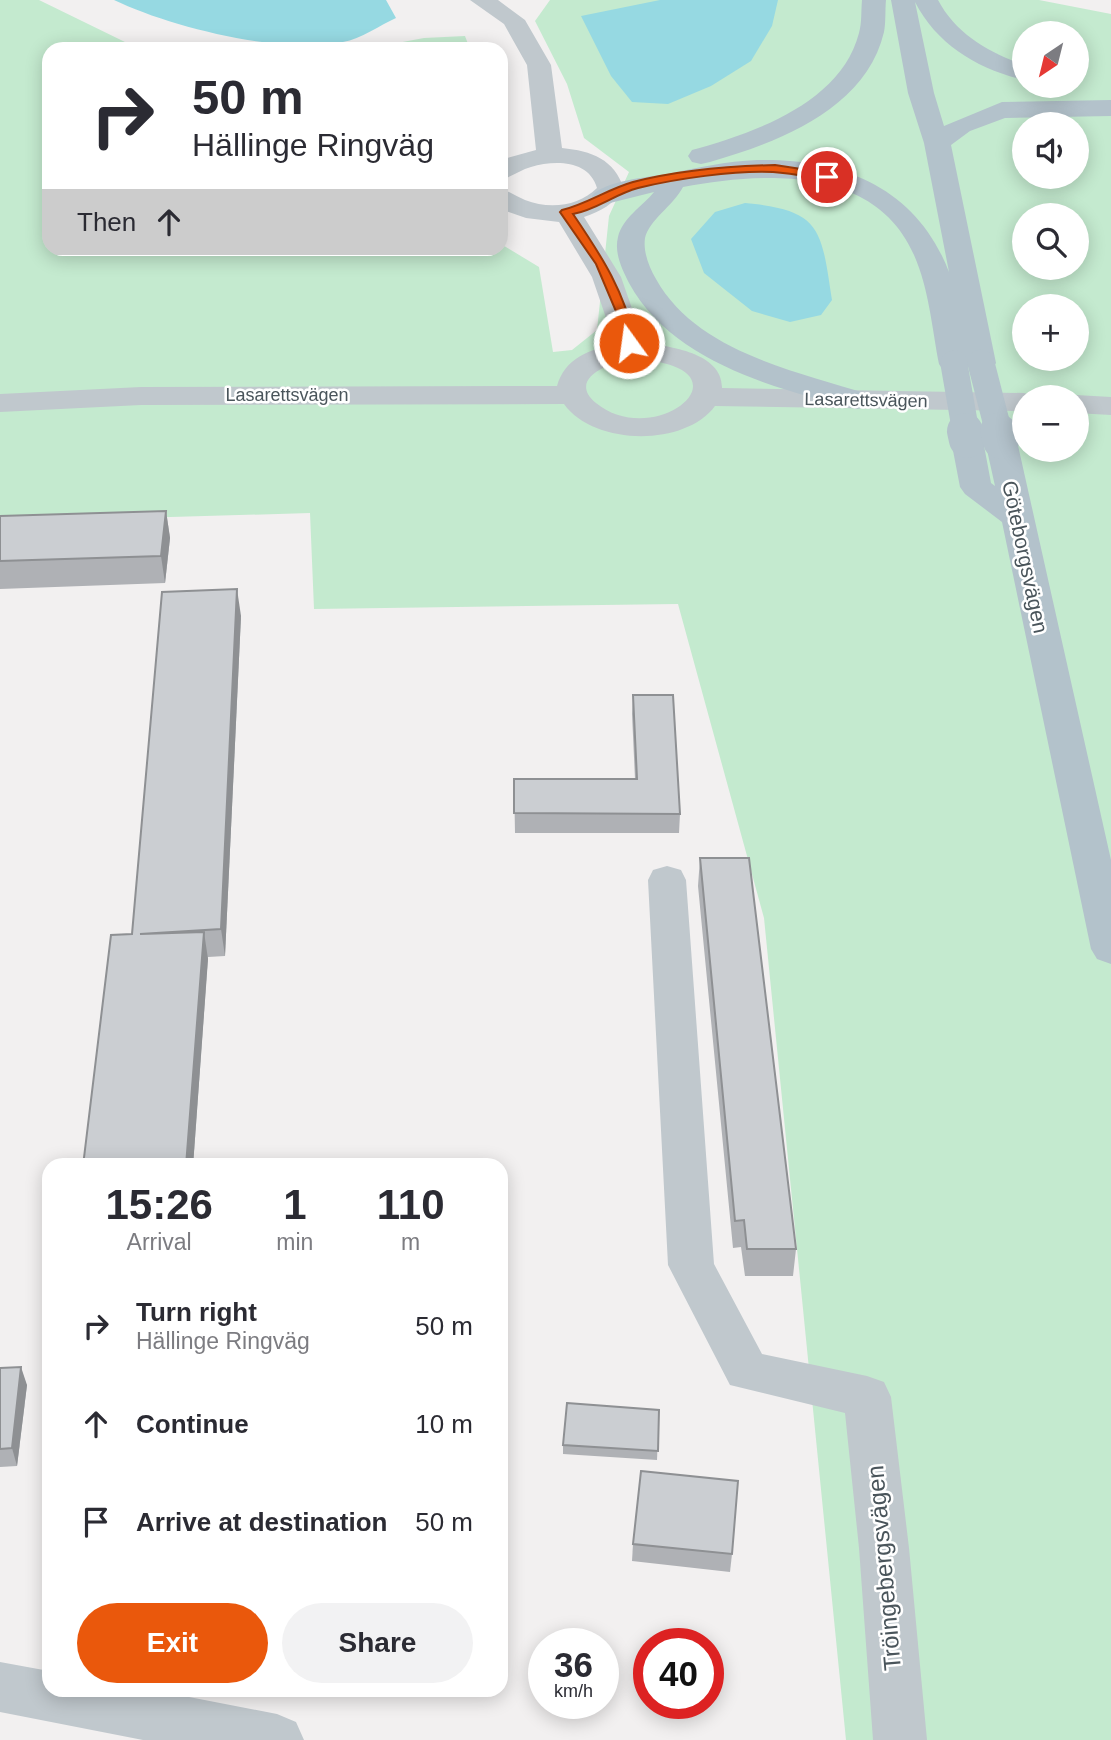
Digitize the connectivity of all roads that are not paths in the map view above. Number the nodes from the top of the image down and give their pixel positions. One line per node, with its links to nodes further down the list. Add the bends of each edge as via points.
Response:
1 (482, 0): 10 (street, via 513,20 539,65)
2 (874, 0): 13 (main road, via 875,19 860,59 839,86 801,117 727,150)
3 (903, 0): 9 (main road, Göteborgsvägen)
4 (926, 0): 5 (main road, via 956,42)
5 (1012, 68)
6 (1089, 94): 7 (main road)
7 (1111, 100)
8 (1111, 108): 9 (main road, via 1002,110 961,126)
9 (937, 143): 17 (main road, Göteborgsvägen)
10 (550, 156): 11 (street); 13 (street, via 582,160)
11 (508, 167)
12 (674, 180): 13 (main road); 17 (main road, via 740,169 797,171 853,186 891,207 909,222 923,244); 20 (main road, via 664,198 635,226 631,253 643,286 666,314 708,345 751,366)
13 (606, 184): 15 (street, via 583,209)
14 (508, 203): 15 (street, via 528,210)
15 (566, 212): 16 (street, via 602,264 624,316)
16 (631, 350): 18 (street, via 587,363 573,380); 19 (street, via 662,352 686,361 707,379)
17 (967, 363): 26 (main road, Göteborgsvägen, bridge, via 984,440 1015,516)
18 (573, 395): 19 (street, via 596,416 635,426 687,418); 22 (street, Lasarettsvägen, via 141,396)
19 (708, 397): 20 (street, Lasarettsvägen)
20 (857, 400): 21 (street, Lasarettsvägen)
21 (1012, 402)
22 (0, 403)
23 (1089, 405): 24 (street)
24 (1111, 406)
25 (667, 880): 31 (street, Tröingebergsvägen, via 691,1265 747,1371 867,1397)
26 (1111, 949)
27 (0, 1687): 28 (street)
28 (42, 1695)
29 (52, 1697): 30 (street)
30 (277, 1740)
31 (900, 1740)

